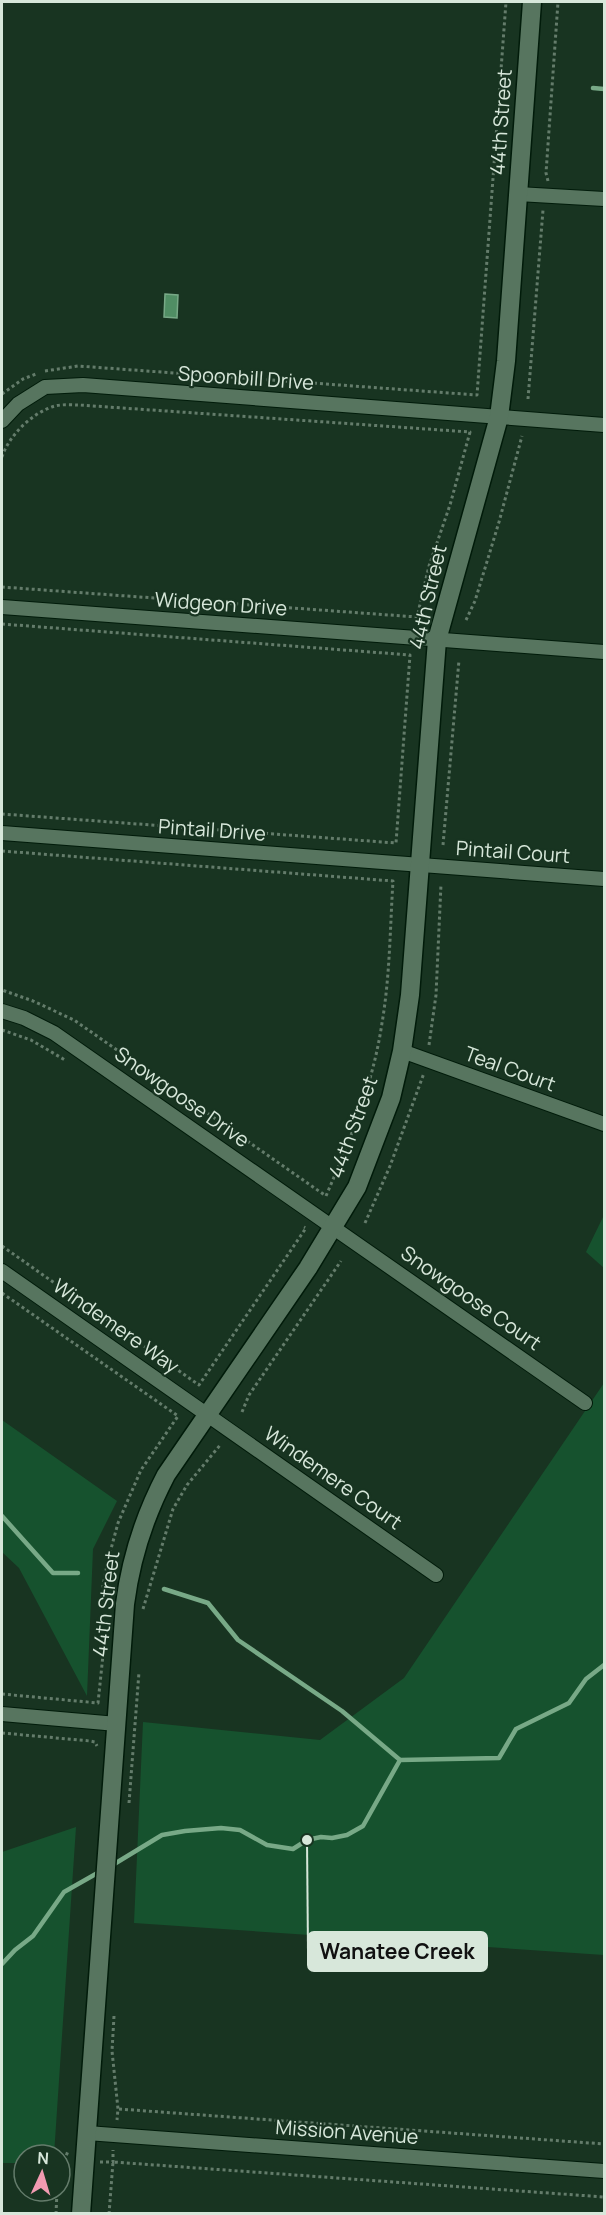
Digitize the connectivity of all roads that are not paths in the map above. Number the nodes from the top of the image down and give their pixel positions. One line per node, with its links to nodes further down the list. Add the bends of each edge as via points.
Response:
1 (532, 2): 2 (street, 44th Street)
2 (518, 194): 3 (street); 4 (street, 44th Street)
3 (604, 199)
4 (499, 417): 5 (street, Spoonbill Drive, via 83,385 45,387 18,404); 6 (street, Spoonbill Drive); 8 (street, 44th Street)
5 (2, 421)
6 (604, 425)
7 (2, 607): 8 (street, Widgeon Drive)
8 (437, 640): 9 (street, Widgeon Drive); 11 (street, 44th Street)
9 (604, 652)
10 (2, 833): 11 (street, Pintail Drive)
11 (420, 865): 12 (street, Pintail Court); 14 (street, 44th Street)
12 (604, 879)
13 (2, 1011): 16 (street, Snowgoose Drive, via 54,1033)
14 (402, 1051): 15 (street, Teal Court); 16 (street, 44th Street, via 391,1098 374,1144 357,1187)
15 (604, 1124)
16 (334, 1226): 18 (street, Snowgoose Court); 19 (street, 44th Street)
17 (2, 1271): 19 (street, Windemere Way)
18 (585, 1402)
19 (207, 1414): 20 (street, Windemere Court); 22 (street, 44th Street, via 166,1475 137,1541 127,1586)
20 (436, 1575)
21 (2, 1714): 22 (street)
22 (117, 1724): 23 (street, 44th Street)
23 (87, 2133): 24 (street, Mission Avenue); 25 (street, 44th Street)
24 (604, 2171)
25 (81, 2214)

